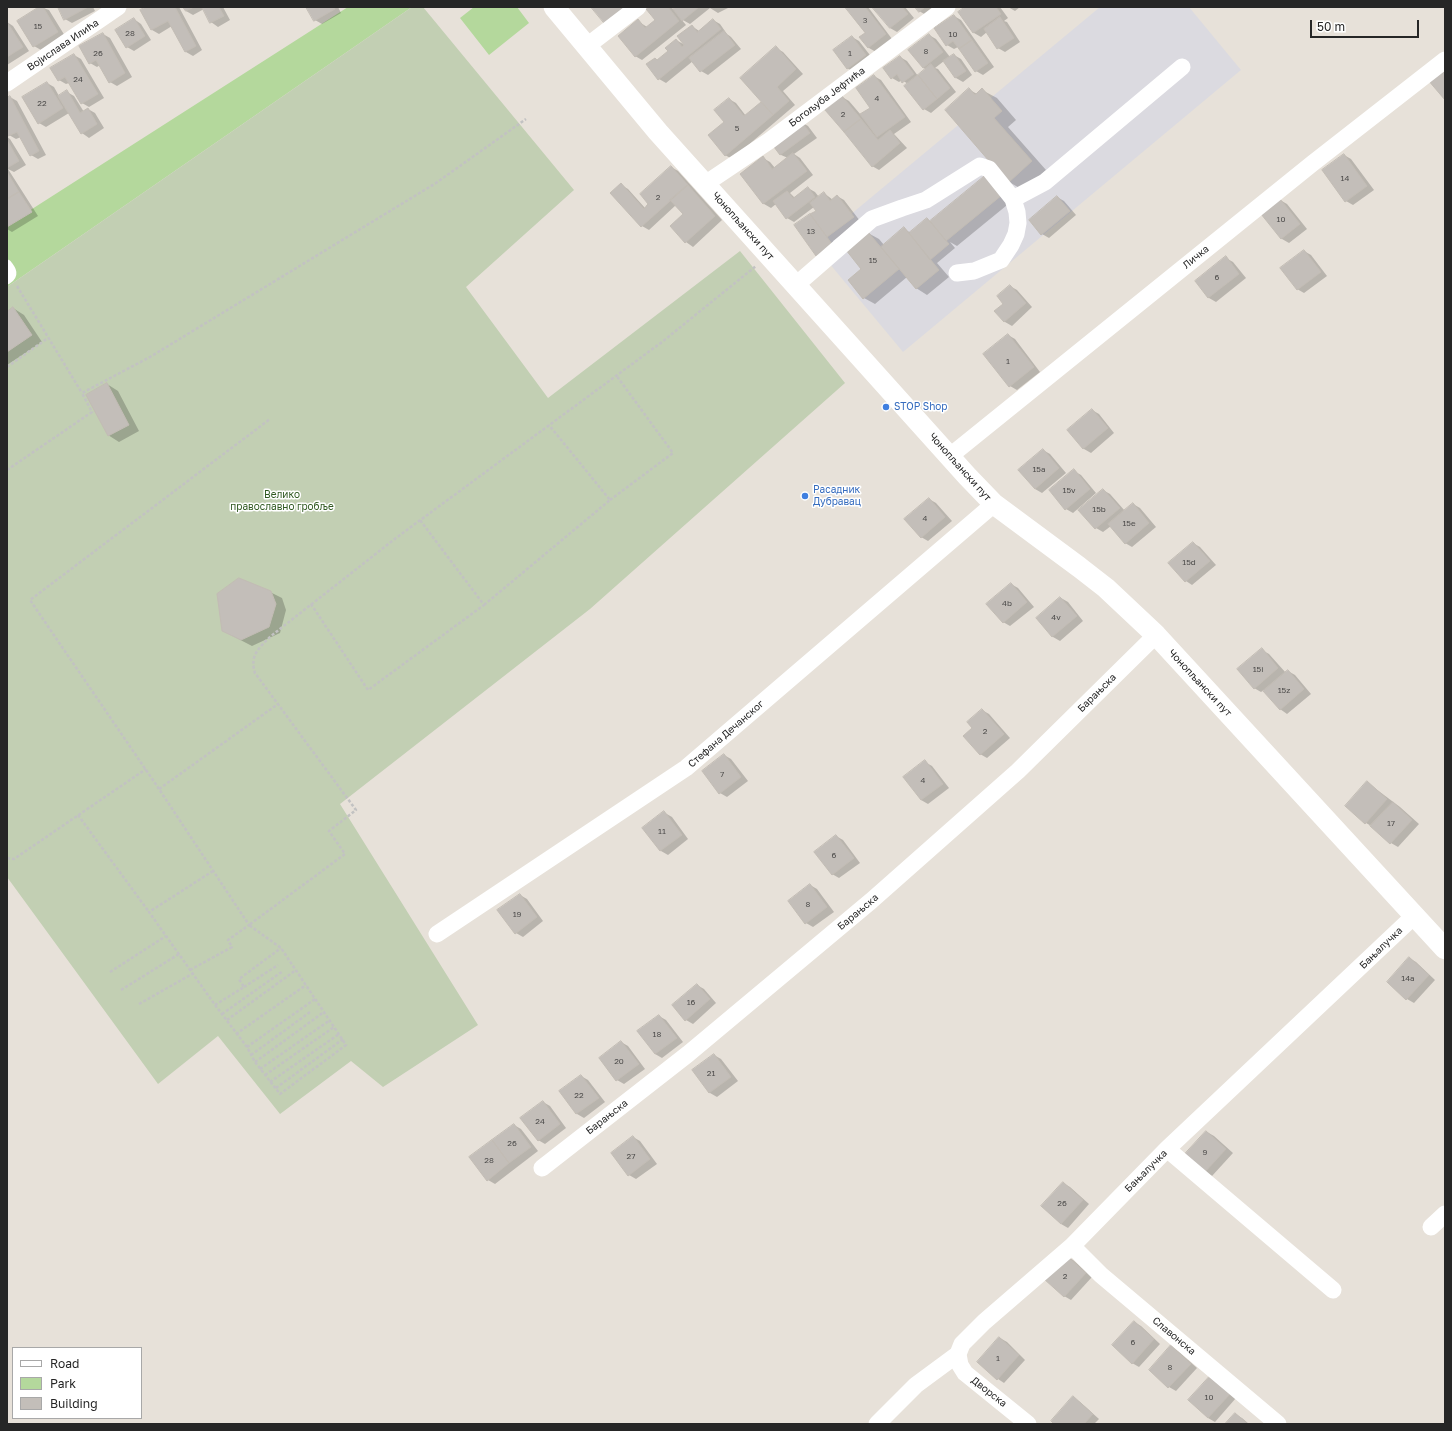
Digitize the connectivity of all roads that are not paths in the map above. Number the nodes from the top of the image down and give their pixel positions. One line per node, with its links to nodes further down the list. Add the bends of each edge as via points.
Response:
1 (118, 7): 8 (street, Војислава Илића)
2 (554, 7): 5 (street, Чонопљански пут)
3 (638, 7): 5 (street)
4 (947, 7): 9 (street, Богољуба Јефтића, via 769,141)
5 (587, 46): 9 (street, Чонопљански пут)
6 (1445, 60): 15 (street, Личка, via 1306,168)
7 (1182, 67): 10 (street, via 1045,182)
8 (7, 83)
9 (705, 184): 14 (street, Чонопљански пут)
10 (1013, 199): 12 (street, via 1018,223 1016,234 1000,260 974,271); 14 (street, via 989,169 980,166 926,200 872,219)
11 (7, 264): 13 (lane, via 12,271)
12 (958, 273)
13 (9, 279)
14 (796, 285): 15 (street, Чонопљански пут)
15 (950, 456): 16 (street, Чонопљански пут)
16 (994, 504): 17 (street, Чонопљански пут, via 1106,588); 19 (street, Стефана Дечанског, via 686,768)
17 (1156, 635): 18 (street, Чонопљански пут); 22 (street, Барањска, via 1018,771 871,901 688,1054)
18 (1414, 916): 20 (street, Чонопљански пут); 21 (street, Бањалучка)
19 (437, 934)
20 (1445, 949)
21 (1168, 1149): 25 (street, Бањалучка); 26 (street)
22 (542, 1168)
23 (1445, 1214): 24 (street)
24 (1431, 1227)
25 (1072, 1246): 27 (street, Бањалучка, via 984,1322 962,1344); 30 (street, Славонска, via 1101,1275)
26 (1333, 1290)
27 (958, 1354): 28 (street, Бањалучка, via 916,1385); 29 (street, Дворска, via 965,1373)
28 (877, 1424)
29 (1028, 1424)
30 (1278, 1424)

